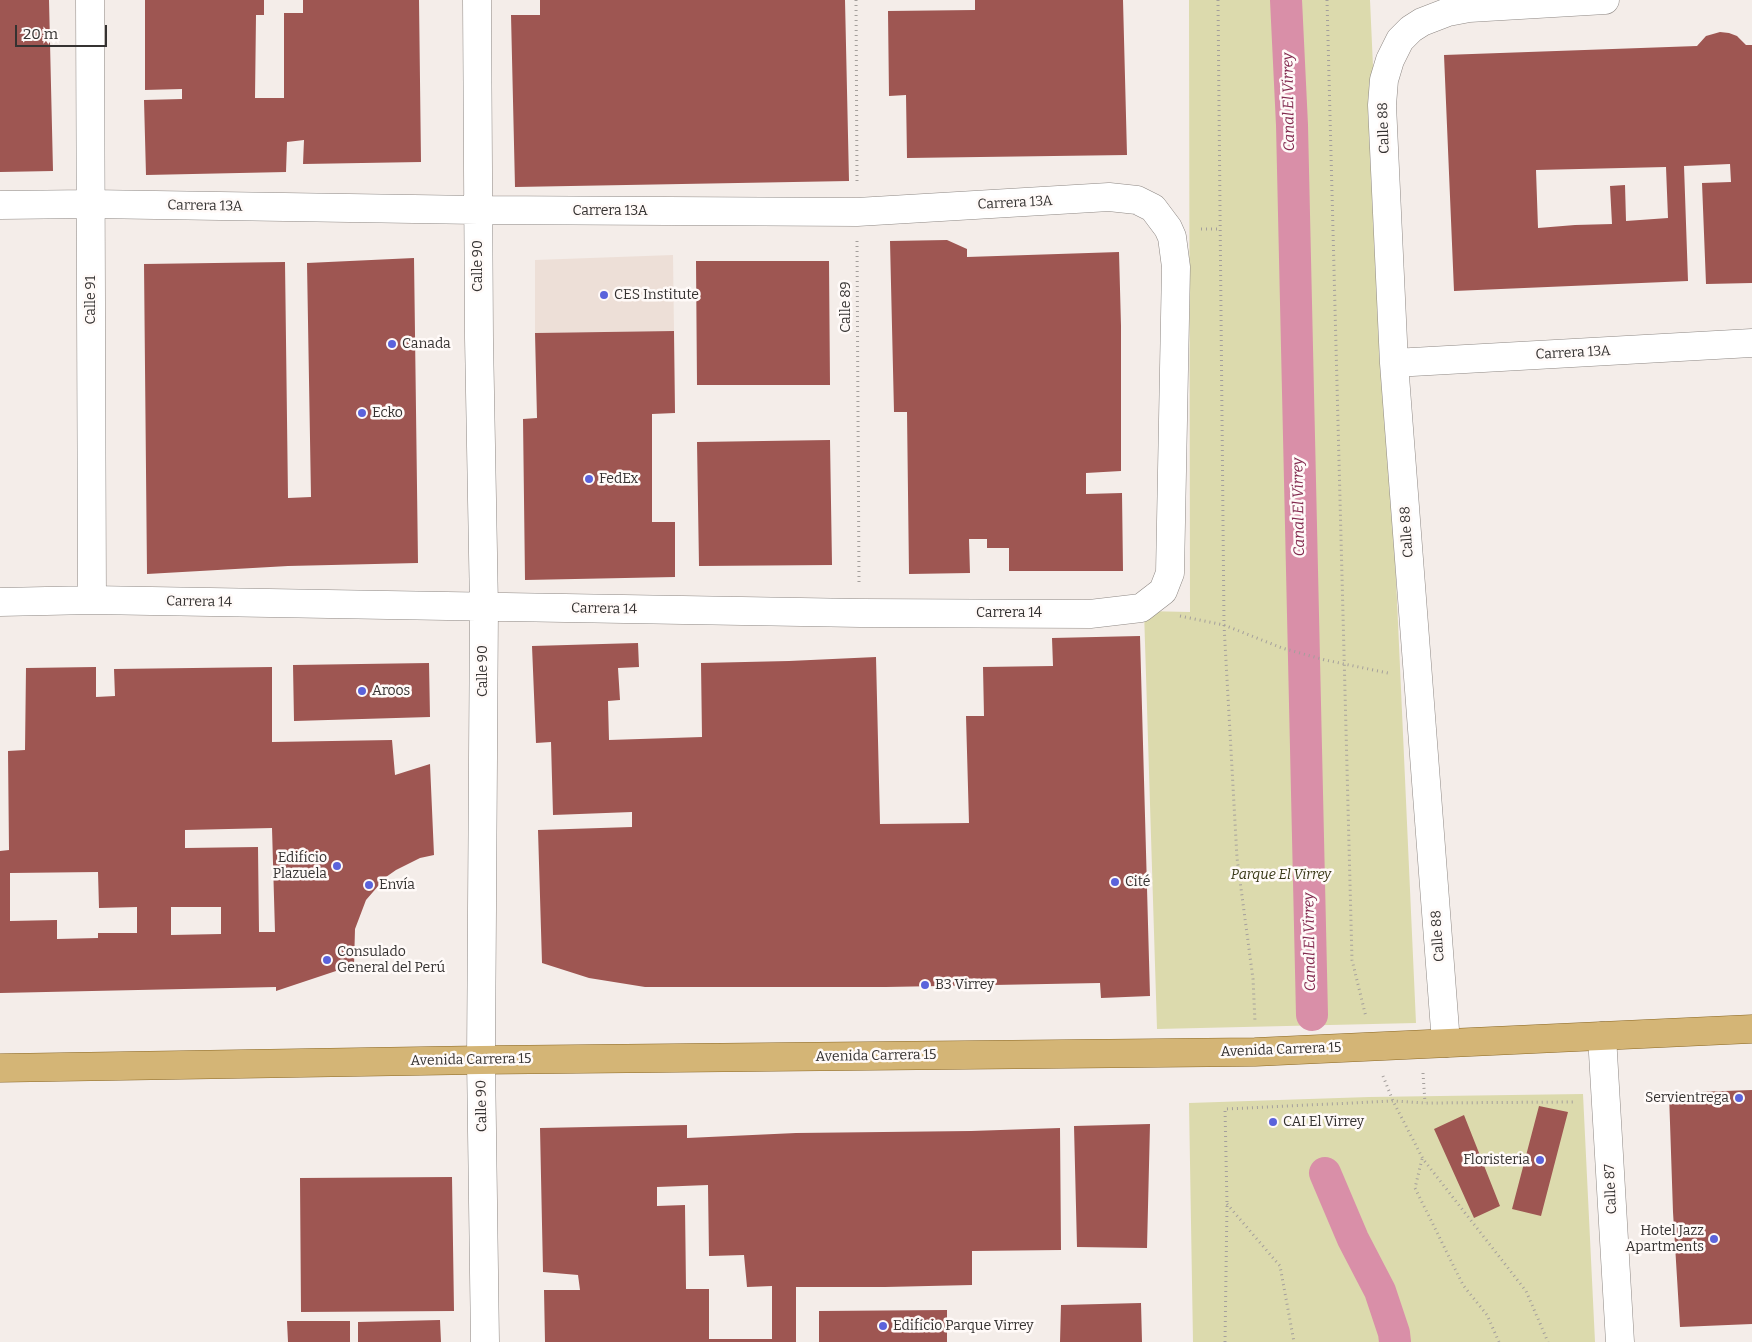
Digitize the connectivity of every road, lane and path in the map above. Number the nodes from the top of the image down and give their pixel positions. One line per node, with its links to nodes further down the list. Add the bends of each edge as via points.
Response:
1 (90, 0): 8 (street, Calle 91)
2 (477, 0): 10 (street, Calle 90)
3 (856, 0): 11 (path, Calle 89)
4 (1218, 0): 19 (path)
5 (1327, 0): 20 (path)
6 (1604, 0): 7 (street)
7 (1561, 1): 13 (street, Calle 88, via 1448,12 1411,29 1400,40 1390,60 1382,105)
8 (91, 204): 9 (street, Carrera 13A); 10 (street, Carrera 13A); 14 (street, Calle 91)
9 (0, 205)
10 (478, 210): 11 (street, Carrera 13A); 16 (street, Calle 90)
11 (857, 212): 17 (street, Carrera 13A, via 1109,197 1137,200 1154,208 1168,228 1176,267 1171,554 1170,573 1163,591); 18 (path, Calle 89)
12 (1752, 343): 13 (street, Carrera 13A)
13 (1394, 363): 21 (street, Calle 88)
14 (92, 600): 15 (street, Carrera 14); 16 (street, Carrera 14)
15 (0, 602)
16 (484, 607): 18 (street, Carrera 14); 27 (street, Calle 90)
17 (1141, 608): 18 (street, Carrera 14, via 1090,614); 19 (path)
18 (860, 613)
19 (1224, 625): 20 (path, via 1282,648); 26 (path, via 1237,858 1253,979)
20 (1344, 665): 21 (path); 25 (path, via 1352,960)
21 (1418, 679): 24 (street, Calle 88)
22 (1752, 1029): 23 (main road, Avenida Carrera 15)
23 (1602, 1036): 24 (main road, Avenida Carrera 15); 38 (street, Calle 87)
24 (1446, 1043): 25 (main road, Avenida Carrera 15)
25 (1374, 1047): 26 (main road, Avenida Carrera 15); 29 (path)
26 (1255, 1052): 27 (main road, Avenida Carrera 15)
27 (481, 1060): 28 (main road, Avenida Carrera 15); 33 (street, Calle 90)
28 (0, 1068)
29 (1393, 1101): 30 (path); 31 (path); 32 (path, via 1225,1109)
30 (1578, 1102)
31 (1422, 1159): 36 (path, via 1415,1188 1463,1285 1487,1315); 37 (path, via 1526,1291)
32 (1227, 1204): 34 (path); 35 (path, via 1280,1266)
33 (485, 1342)
34 (1225, 1342)
35 (1294, 1342)
36 (1499, 1342)
37 (1548, 1342)
38 (1620, 1342)

